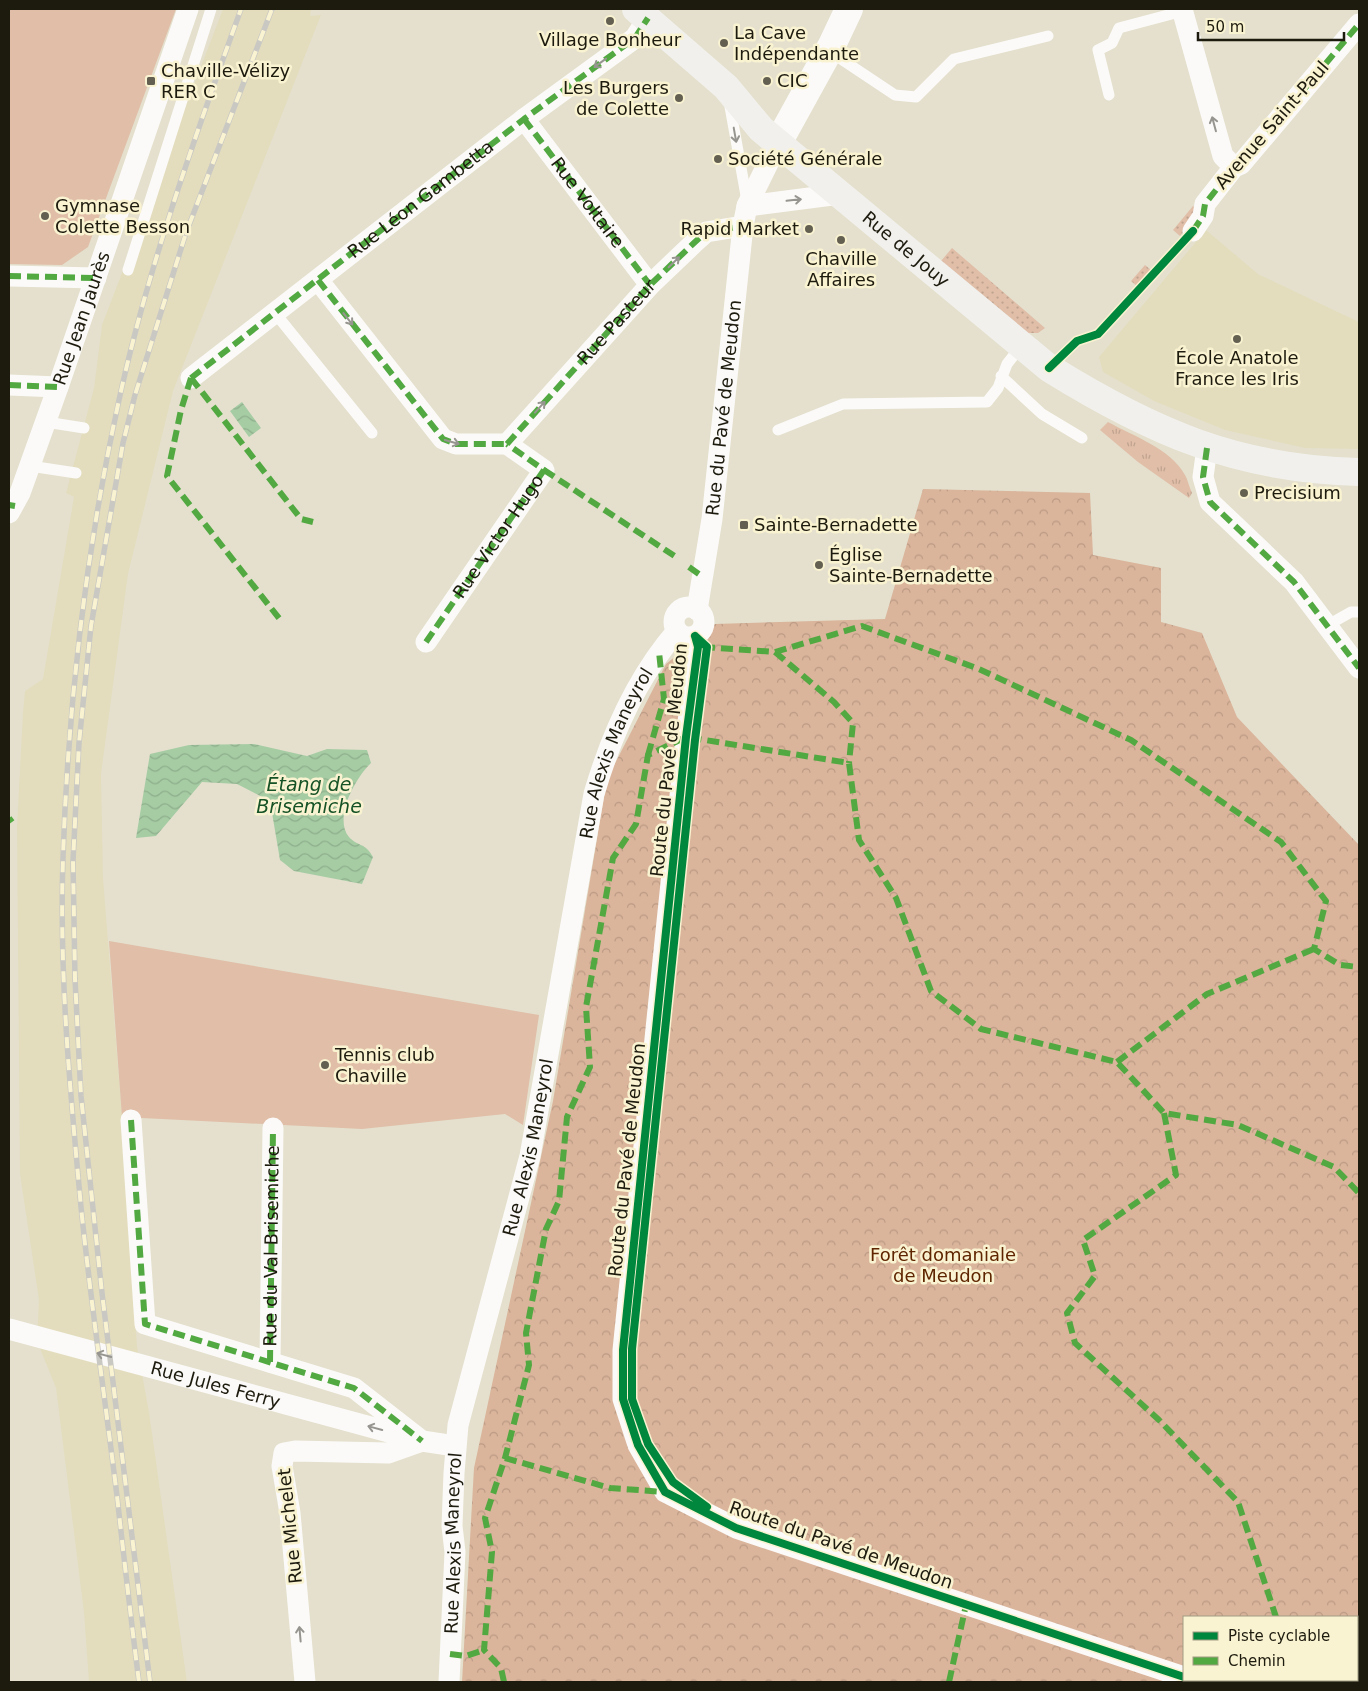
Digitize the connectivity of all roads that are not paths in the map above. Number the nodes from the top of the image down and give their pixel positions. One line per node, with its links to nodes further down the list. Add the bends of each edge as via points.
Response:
1 (188, 9): 19 (street, Rue Jean Jaurès)
2 (211, 9): 17 (lane)
3 (849, 9): 8 (street)
4 (1182, 10): 10 (lane, via 1119,28 1112,43 1098,50); 13 (street, one-way to 4, via 1223,156)
5 (642, 14): 9 (main road, Rue de Jouy); 11 (street, Rue Léon Gambetta, one-way to 11, via 635,38)
6 (1359, 24): 13 (street, Avenue Saint-Paul, via 1241,164)
7 (1048, 36): 8 (lane, via 954,59 916,97 895,95)
8 (829, 51): 12 (street)
9 (726, 87): 12 (main road, Rue de Jouy, via 761,129); 15 (lane, one-way to 15)
10 (1109, 95)
11 (524, 119): 20 (street, Rue Léon Gambetta); 21 (street, Rue Voltaire)
12 (778, 143): 14 (main road, Rue de Jouy); 15 (street, Rue du Pavé de Meudon)
13 (1234, 167): 16 (street, Avenue Saint-Paul, via 1205,204 1203,216)
14 (840, 194): 15 (street, one-way to 14); 23 (main road, Rue de Jouy)
15 (745, 216): 21 (street, Rue Pasteur, one-way to 15, via 706,232); 41 (street, Rue du Pavé de Meudon, via 712,519 697,610 688,607 678,612 674,621)
16 (1193, 230)
17 (128, 270)
18 (9, 276): 19 (street)
19 (96, 278): 27 (street, Rue Jean Jaurès)
20 (318, 280): 22 (street, Rue Léon Gambetta); 33 (street, one-way to 33, via 443,439 456,444)
21 (650, 285): 33 (street, Rue Pasteur, one-way to 21)
22 (275, 313): 25 (street, Rue Léon Gambetta); 31 (lane)
23 (1022, 345): 24 (lane, via 1006,364); 34 (main road, Rue de Jouy, via 1050,368 1098,398 1148,424)
24 (1001, 376): 30 (lane, via 998,388 987,402 844,404); 32 (lane, via 1042,414)
25 (191, 378)
26 (9, 385): 27 (street)
27 (58, 387): 28 (street, Rue Jean Jaurès)
28 (46, 422): 29 (lane); 35 (street, Rue Jean Jaurès)
29 (84, 428)
30 (778, 430)
31 (372, 433)
32 (1082, 438)
33 (507, 444): 42 (street, Rue Victor Hugo, via 544,470)
34 (1207, 448): 36 (main road, Rue de Jouy, via 1280,466); 40 (street, via 1203,477 1210,502 1294,582)
35 (30, 466): 37 (lane); 38 (street, Rue Jean Jaurès)
36 (1359, 472)
37 (76, 473)
38 (11, 508)
39 (1359, 612): 40 (lane, via 1351,612)
40 (1328, 625): 43 (street)
41 (686, 634): 49 (street, Rue Alexis Maneyrol, via 658,652 606,753 594,794 530,1156); 50 (street, Route du Pavé de Meudon, via 698,647 623,1350 623,1400 638,1445 665,1492 736,1528)
42 (426, 642)
43 (1359, 668)
44 (131, 1120): 47 (street, Rue du Val Brisemiche, via 145,1324)
45 (273, 1128): 47 (street, Rue du Val Brisemiche)
46 (9, 1329): 48 (street, Rue Jules Ferry, one-way to 46)
47 (270, 1362): 48 (street, Rue du Val Brisemiche, via 354,1388)
48 (422, 1441): 49 (street, Rue Michelet); 51 (street, Rue Michelet, one-way to 48, via 290,1513 282,1466 284,1453 388,1453)
49 (455, 1446): 52 (street, Rue Alexis Maneyrol, via 452,1508 455,1552)
50 (1183, 1678)
51 (305, 1682)
52 (449, 1682)

